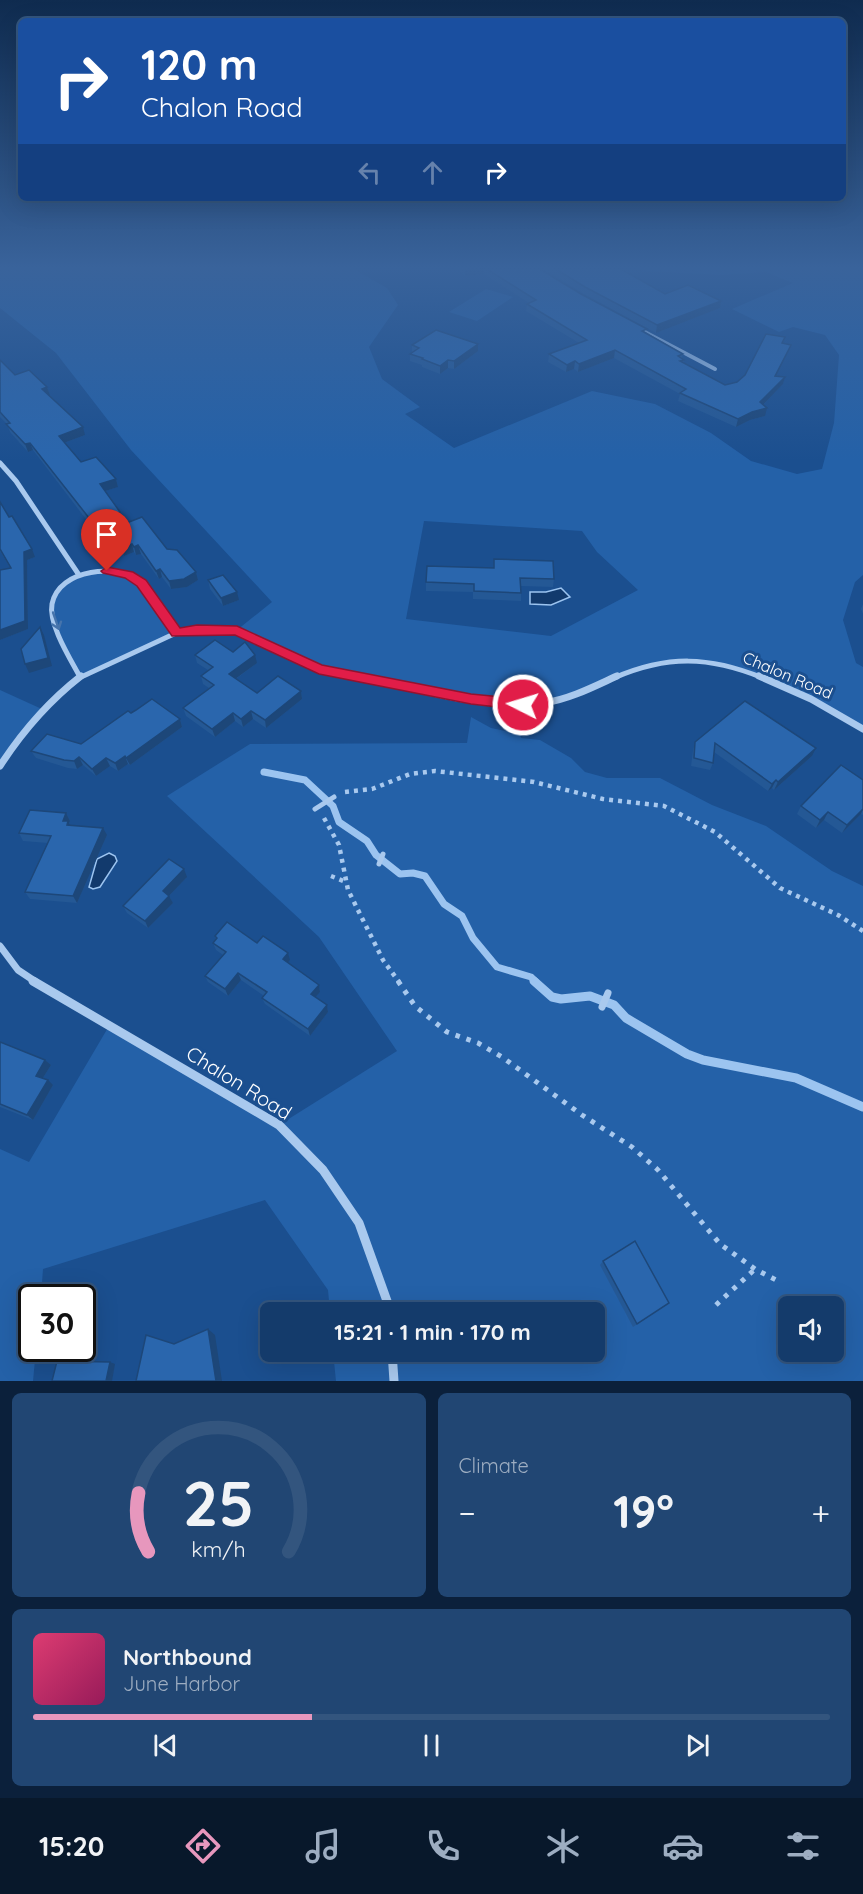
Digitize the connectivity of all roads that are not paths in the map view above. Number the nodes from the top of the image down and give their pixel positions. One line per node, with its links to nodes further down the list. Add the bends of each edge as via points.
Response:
1 (646, 332): 2 (street)
2 (715, 369)
3 (0, 463): 4 (street)
4 (79, 574): 5 (street, via 129,574 142,583); 6 (street, one-way to 6, via 52,603 53,616)
5 (176, 633): 6 (street, Chalon Road); 7 (street, Chalon Road, via 237,630 319,669 471,699 523,705 570,697 639,667 665,662 712,663 773,681)
6 (80, 677): 8 (street, Chalon Road, via 36,719)
7 (863, 729)
8 (0, 766)
9 (334, 797): 10 (lane)
10 (315, 809)
11 (383, 854): 12 (lane)
12 (379, 864)
13 (0, 946): 16 (street, Chalon Road, via 18,970 49,992 279,1125 323,1170 358,1223)
14 (608, 993): 15 (lane)
15 (602, 1007)
16 (387, 1302)
17 (393, 1362): 18 (street)
18 (394, 1381)

